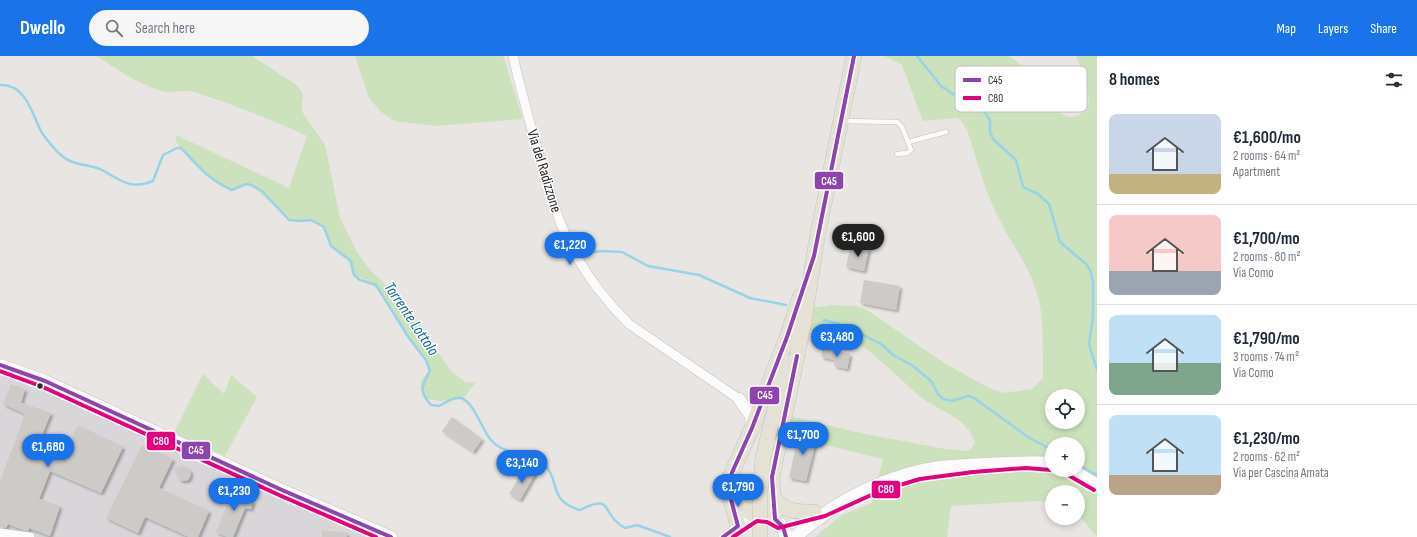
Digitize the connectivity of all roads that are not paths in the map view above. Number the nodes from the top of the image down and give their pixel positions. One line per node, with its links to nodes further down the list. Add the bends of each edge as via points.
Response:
1 (513, 56): 9 (street, Via del Radizzone, via 546,181 563,228 591,279 629,324)
2 (854, 56): 3 (main road)
3 (840, 121): 5 (lane, via 897,122 902,126); 7 (main road)
4 (946, 132): 5 (lane)
5 (908, 142): 6 (lane, via 911,150)
6 (897, 154)
7 (814, 256): 10 (main road); 16 (main road, via 803,327 772,477); 26 (main road, bridge, via 763,458)
8 (0, 365): 24 (street, via 45,381)
9 (739, 399): 10 (street); 11 (street, via 751,416)
10 (760, 408): 11 (main road)
11 (752, 428): 15 (main road, via 730,477)
12 (1045, 463): 17 (main road, via 952,466 926,470 861,492)
13 (1083, 477): 14 (main road)
14 (1097, 485)
15 (730, 496): 19 (main road); 21 (main road)
16 (774, 497): 18 (main road, via 778,504 787,510); 20 (main road)
17 (836, 505): 18 (main road); 28 (main road)
18 (814, 512): 20 (main road)
19 (754, 515): 20 (main road, via 765,514); 21 (main road, via 746,518)
20 (776, 520): 27 (main road, via 783,527)
21 (736, 530): 25 (main road)
22 (0, 533): 23 (street)
23 (30, 537)
24 (391, 537)
25 (723, 537)
26 (760, 537)
27 (786, 537)
28 (795, 537)

